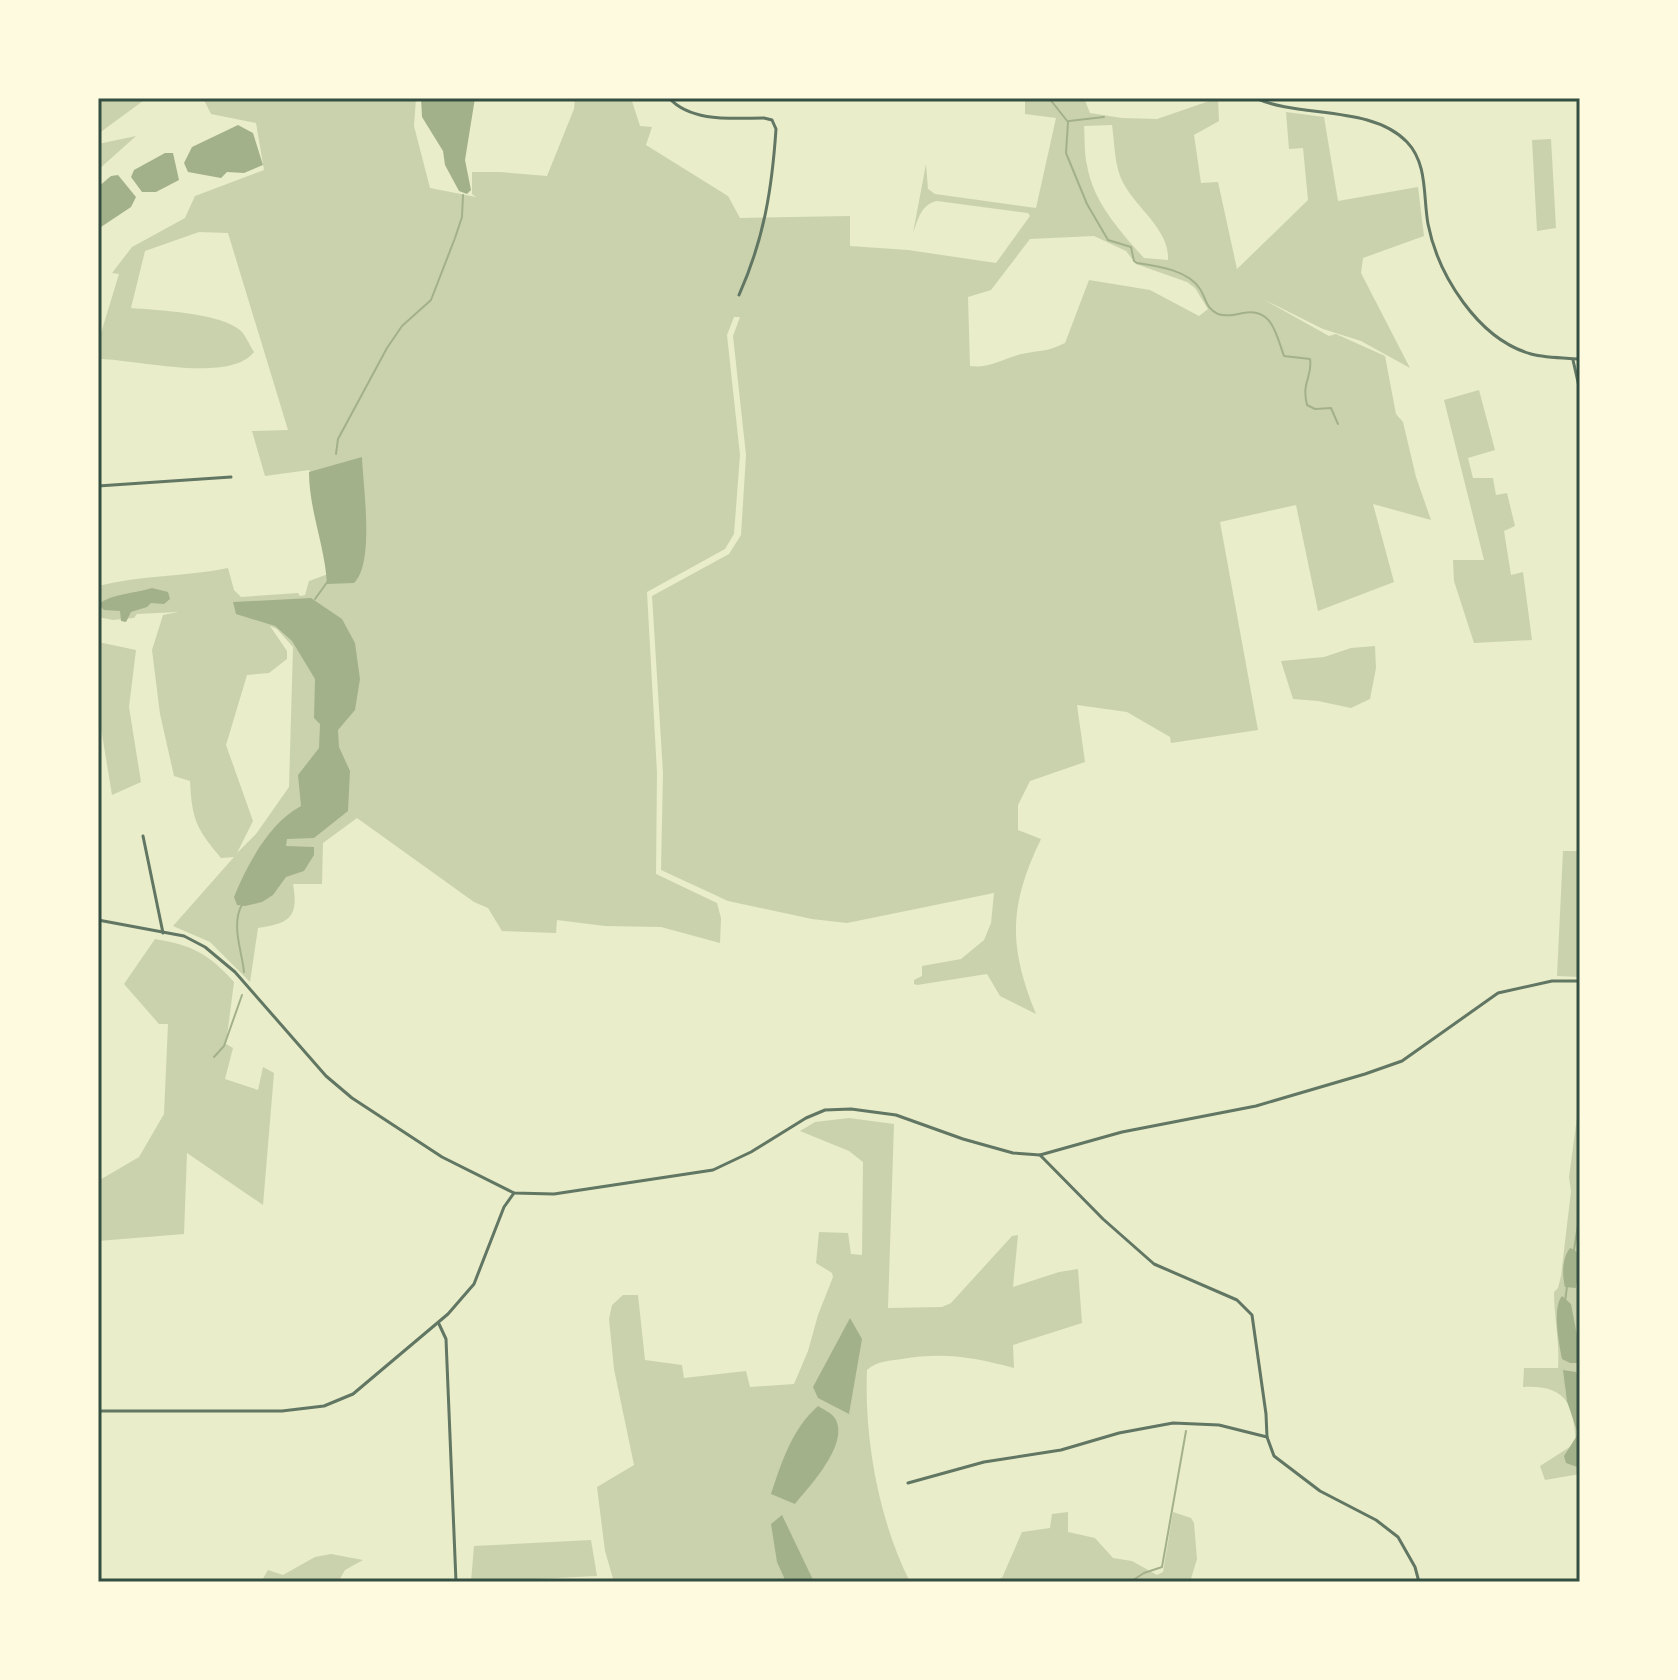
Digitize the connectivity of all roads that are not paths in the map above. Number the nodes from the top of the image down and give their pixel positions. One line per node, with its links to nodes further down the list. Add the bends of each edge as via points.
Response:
1 (669, 98): 3 (street, via 713,118 772,120 776,129 768,209)
2 (1255, 98): 4 (street, via 1366,121 1406,140 1421,169 1435,249 1464,303 1503,341 1531,354)
3 (739, 295)
4 (1573, 358): 5 (street); 6 (street)
5 (1580, 359)
6 (1580, 391)
7 (231, 477): 8 (street)
8 (98, 486)
9 (143, 836): 11 (street)
10 (98, 920): 11 (street)
11 (163, 933): 14 (street, via 184,936 212,951 326,1076 373,1114)
12 (1580, 981): 13 (street, via 1552,981 1498,993 1402,1061 1365,1074 1256,1106 1122,1132)
13 (1040, 1155): 14 (street, via 1013,1153 896,1115 825,1110 713,1170 554,1194); 17 (street, via 1154,1264 1237,1300 1252,1315)
14 (514, 1193): 15 (street, via 474,1284)
15 (438, 1323): 16 (street, via 353,1394 324,1406 282,1411); 19 (street, via 446,1339)
16 (98, 1411)
17 (1267, 1437): 18 (street, via 1219,1425 1173,1423); 20 (street, via 1274,1456 1320,1491 1398,1537)
18 (908, 1483)
19 (456, 1582)
20 (1419, 1582)

